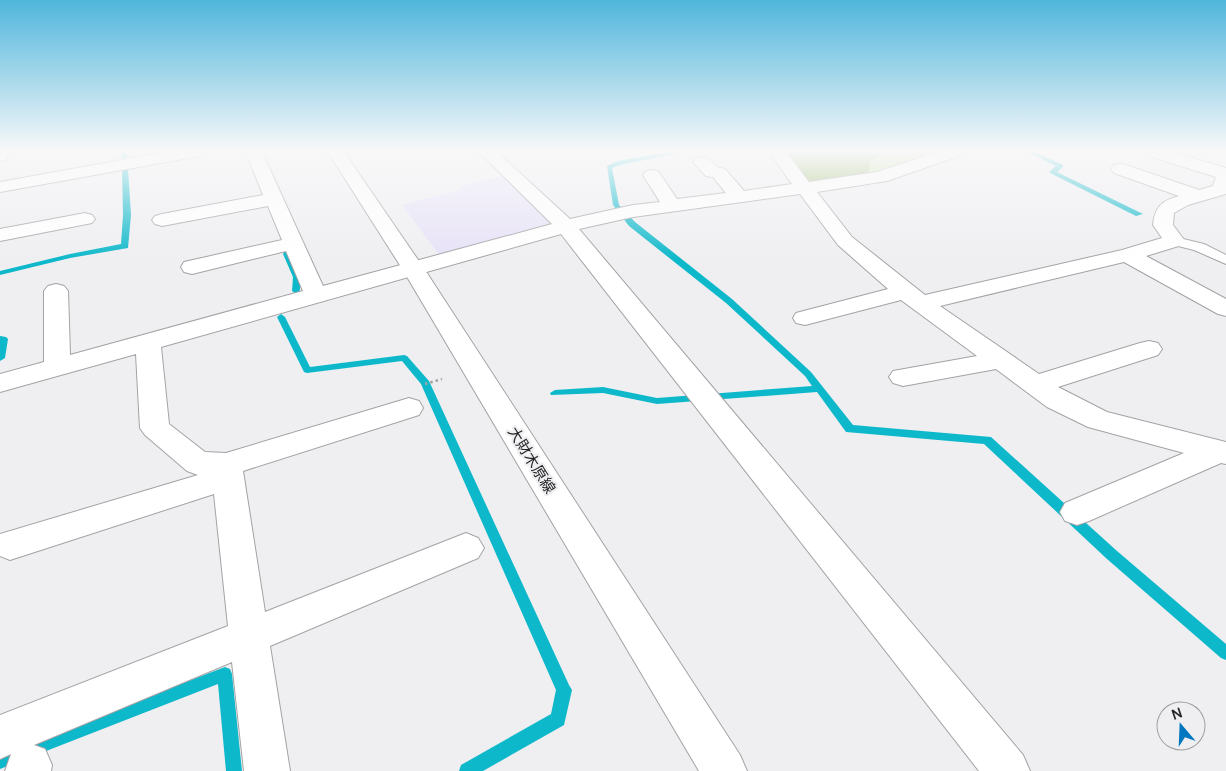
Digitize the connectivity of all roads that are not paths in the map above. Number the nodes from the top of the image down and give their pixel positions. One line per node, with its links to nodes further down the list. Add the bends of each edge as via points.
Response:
1 (270, 188): 12 (street)
2 (360, 188): 23 (street, 大財木原線)
3 (525, 188): 16 (street)
4 (660, 188): 13 (street)
5 (732, 188): 11 (street)
6 (816, 188): 9 (street)
7 (1175, 188): 10 (street)
8 (1215, 188): 10 (street)
9 (804, 190): 11 (street); 26 (street, via 845,241)
10 (1198, 196): 18 (street, via 1164,211 1163,225)
11 (740, 198): 13 (street)
12 (275, 199): 15 (street); 19 (street)
13 (672, 206): 16 (street)
14 (85, 219): 17 (street)
15 (162, 220)
16 (566, 226): 23 (street); 46 (street)
17 (0, 235)
18 (1175, 241): 20 (street); 21 (lane, via 1199,247)
19 (294, 243): 22 (street); 25 (street)
20 (1127, 255): 26 (street); 27 (street)
21 (1226, 260)
22 (192, 267)
23 (414, 270): 25 (street); 45 (street, 大財木原線)
24 (56, 291): 32 (street)
25 (316, 295): 29 (street)
26 (914, 297): 28 (street); 31 (street)
27 (1226, 308)
28 (805, 318)
29 (148, 342): 32 (street); 38 (street, via 155,428 198,463)
30 (1149, 350): 35 (street)
31 (1000, 360): 33 (street); 35 (street)
32 (57, 367): 34 (street)
33 (903, 376)
34 (0, 383)
35 (1035, 385): 37 (street, via 1098,420)
36 (409, 408): 38 (street)
37 (1223, 452): 39 (street)
38 (227, 471): 40 (street); 42 (street)
39 (1077, 512)
40 (10, 545)
41 (466, 548): 42 (street)
42 (250, 635): 43 (street); 44 (street)
43 (19, 758)
44 (267, 771)
45 (724, 771)
46 (1007, 771)

